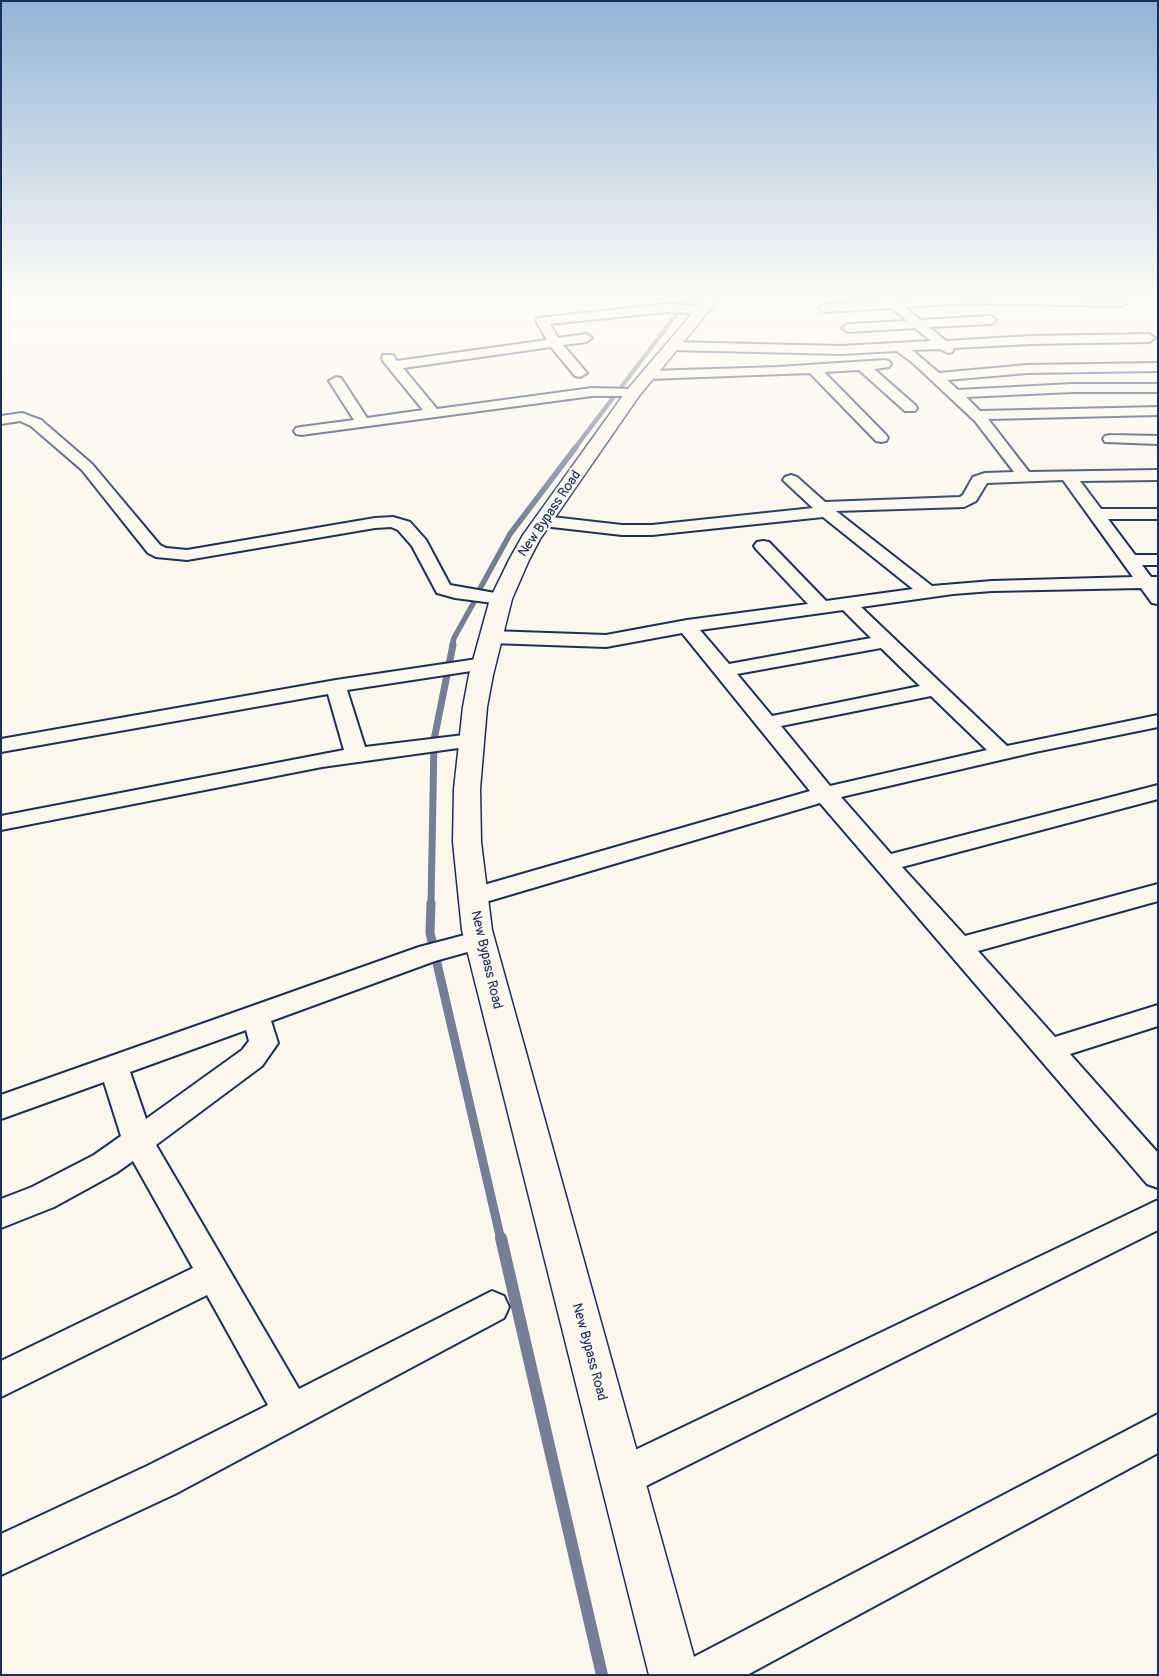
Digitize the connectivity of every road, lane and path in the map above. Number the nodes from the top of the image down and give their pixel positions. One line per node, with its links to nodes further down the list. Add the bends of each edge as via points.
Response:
1 (401, 373): 15 (street)
2 (644, 373): 10 (main road, New Bypass Road)
3 (773, 373): 10 (street)
4 (818, 373): 20 (street)
5 (871, 373): 13 (street)
6 (932, 373): 8 (street)
7 (979, 373): 8 (street)
8 (936, 377): 12 (street)
9 (336, 381): 18 (street)
10 (629, 388): 15 (street); 30 (main road, New Bypass Road)
11 (1158, 388): 12 (street, via 1072,388)
12 (954, 394): 16 (street)
13 (910, 408)
14 (1158, 411): 16 (street)
15 (433, 413): 18 (street)
16 (977, 415): 25 (street)
17 (1, 420): 37 (street, via 22,417 36,423 87,467 154,549 162,553 187,555 393,522 404,526 420,544 443,589)
18 (363, 423): 19 (street)
19 (301, 431)
20 (881, 438)
21 (1110, 439): 22 (street)
22 (1158, 440)
23 (1158, 475): 24 (street)
24 (1077, 476): 25 (street); 28 (street, via 1071,480)
25 (1025, 477): 27 (street, via 979,480 970,498 964,502)
26 (791, 480): 27 (street)
27 (824, 510): 30 (street, via 652,530); 35 (street)
28 (1096, 514): 29 (street); 32 (street)
29 (1158, 514)
30 (543, 521): 37 (main road, New Bypass Road, via 519,560)
31 (763, 546): 39 (street)
32 (1130, 560): 33 (street); 34 (street)
33 (1158, 560)
34 (1151, 582): 35 (street, via 992,586); 36 (street)
35 (928, 592): 38 (street)
36 (1158, 599)
37 (501, 600): 42 (main road, New Bypass Road)
38 (846, 603): 39 (street); 41 (street)
39 (821, 607): 40 (street)
40 (687, 626): 42 (street); 43 (street)
41 (887, 641): 43 (street); 45 (street)
42 (467, 660): 44 (street); 48 (main road, New Bypass Road, via 475,707)
43 (724, 672): 47 (street)
44 (336, 686): 49 (street); 50 (street)
45 (935, 689): 47 (street); 51 (street)
46 (1158, 721): 51 (street)
47 (766, 723): 53 (street)
48 (464, 741): 50 (street); 57 (main road, New Bypass Road)
49 (1, 746)
50 (356, 754): 54 (street)
51 (1003, 754): 53 (street)
52 (1158, 792): 55 (street)
53 (825, 794): 55 (street); 57 (street)
54 (1, 823)
55 (886, 863): 59 (street)
56 (1158, 892): 59 (street)
57 (472, 897): 58 (main road, New Bypass Road)
58 (468, 943): 61 (street, via 428,954); 74 (main road, New Bypass Road)
59 (960, 948): 62 (street)
60 (1158, 1015): 62 (street)
61 (256, 1016): 63 (street); 65 (street, via 264,1043 260,1050)
62 (1049, 1050): 66 (street)
63 (114, 1067): 64 (street); 65 (street)
64 (1, 1107)
65 (138, 1141): 67 (street, via 74,1182); 69 (street)
66 (1158, 1175)
67 (1, 1214)
68 (1158, 1214): 74 (street)
69 (213, 1275): 71 (street); 72 (street)
70 (492, 1308): 72 (street)
71 (1, 1380)
72 (292, 1412): 75 (street, via 161,1480)
73 (1158, 1433): 77 (street)
74 (622, 1477): 76 (main road, New Bypass Road)
75 (1, 1555)
76 (674, 1675)
77 (703, 1675)

